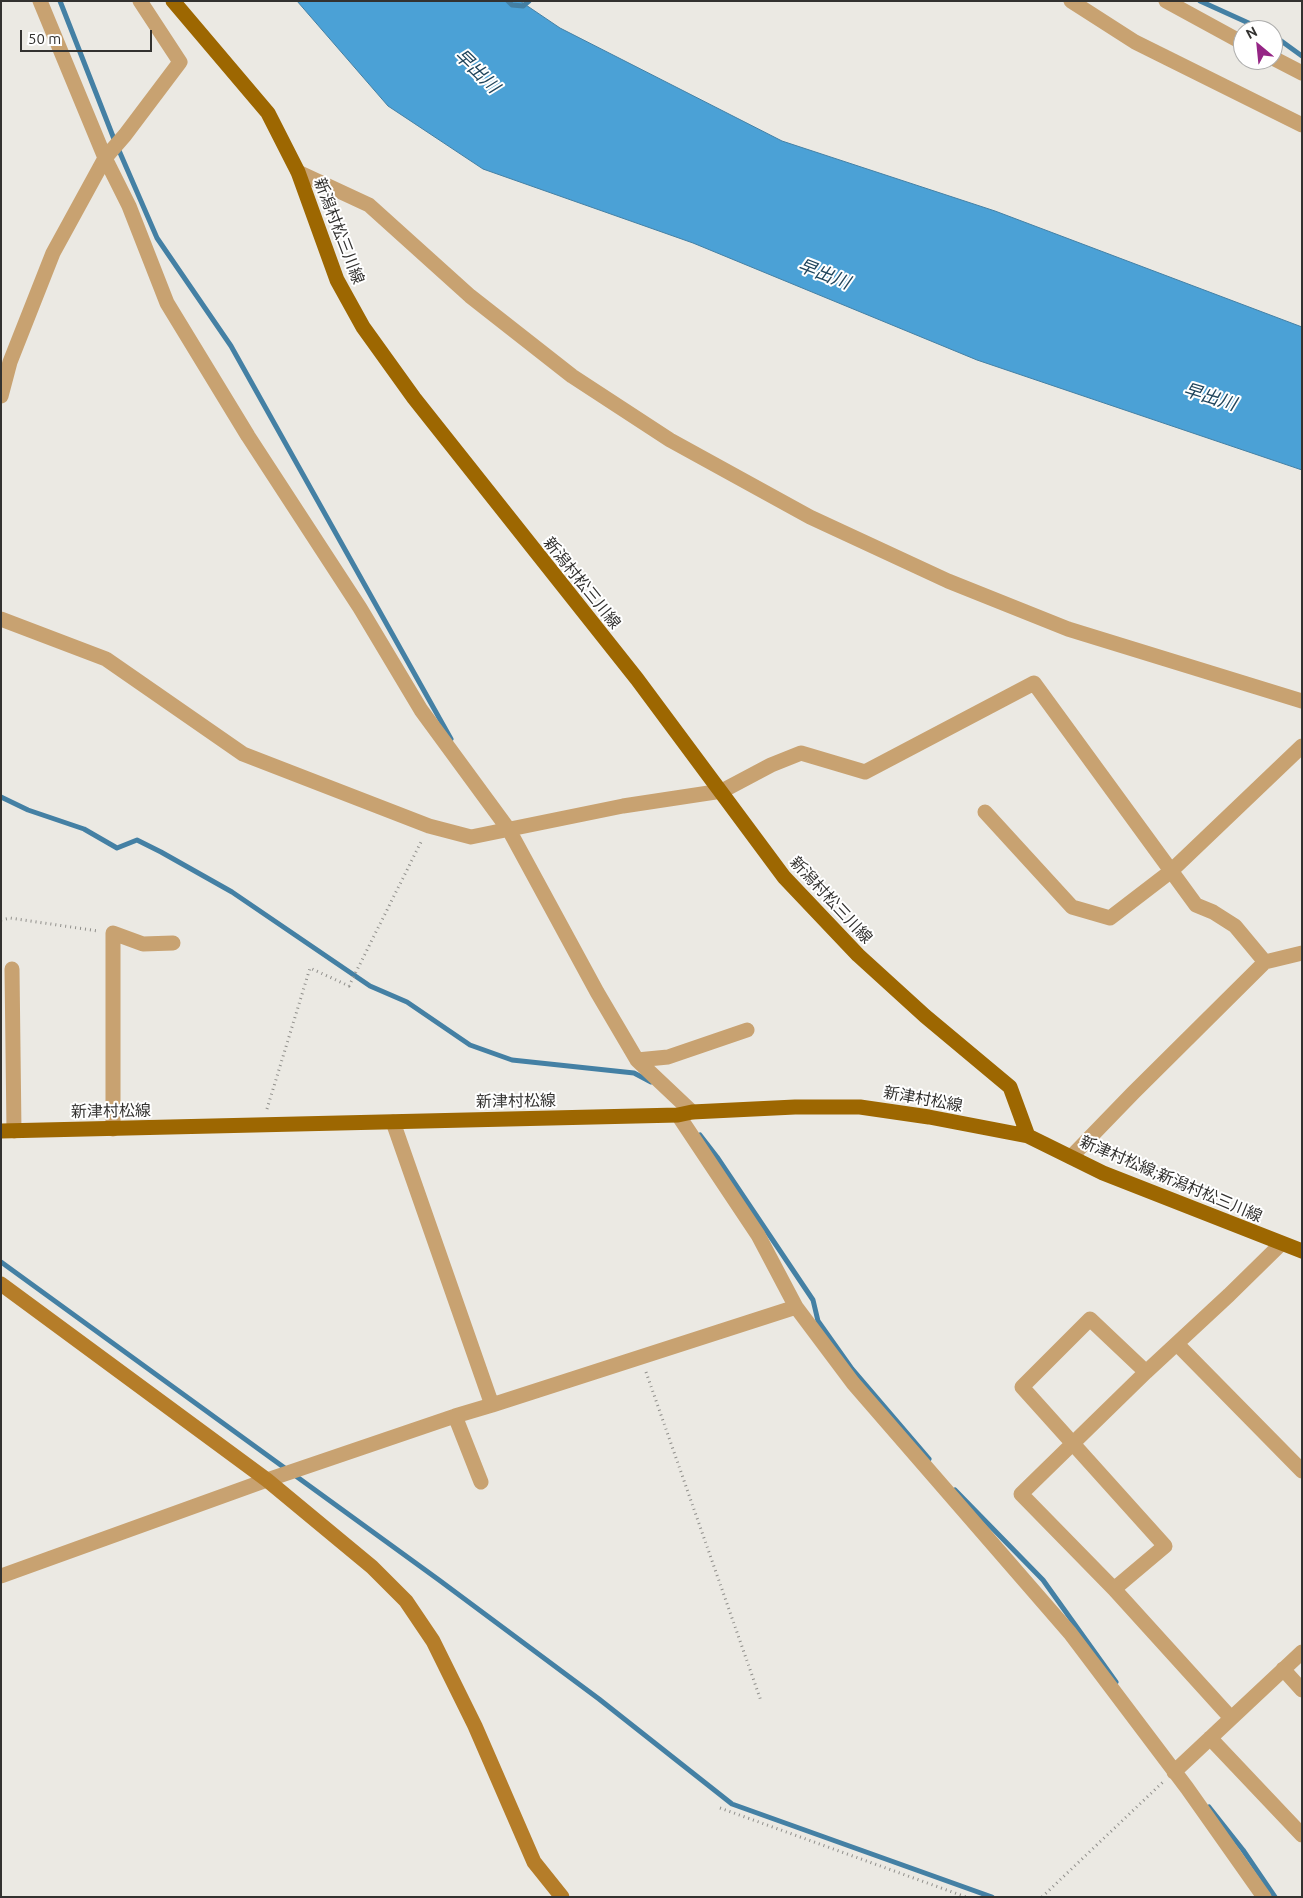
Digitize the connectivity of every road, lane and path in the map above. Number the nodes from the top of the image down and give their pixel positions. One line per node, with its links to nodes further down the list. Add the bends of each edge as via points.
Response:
1 (40, 1): 10 (street)
2 (140, 1): 10 (street, via 180,62)
3 (172, 1): 11 (main road, 新潟村松三川線, via 268,113)
4 (1071, 1): 9 (street, via 1135,42)
5 (1166, 1): 6 (street)
6 (1233, 38)
7 (1283, 63): 8 (street)
8 (1302, 73)
9 (1302, 125)
10 (105, 158): 12 (street, via 53,253); 20 (street, via 129,206 167,303 421,710)
11 (298, 172): 15 (street, via 369,205 470,296 572,376 670,440 810,517 948,581 1068,629); 17 (main road, 新潟村松三川線, via 336,280 363,327 414,398)
12 (6, 361): 13 (street)
13 (1, 396)
14 (1, 619): 19 (street, via 106,659 243,754)
15 (1302, 701)
16 (1302, 746): 21 (street)
17 (722, 792): 20 (street, via 623,806); 21 (street, via 771,765 801,753 865,772 1034,683); 35 (main road, 新潟村松三川線, via 784,877 858,955 1010,1087)
18 (985, 812): 21 (street, via 1072,907 1110,918)
19 (429, 826): 20 (street, via 471,837); 32 (path, via 350,986 310,968)
20 (509, 830): 29 (street)
21 (1170, 872): 26 (street, via 1196,906 1235,926)
22 (1, 920): 23 (path, via 10,918)
23 (113, 933): 24 (street, via 143,944); 33 (street)
24 (174, 943)
25 (1302, 953): 26 (street)
26 (1265, 962): 36 (street)
27 (12, 970): 34 (street)
28 (748, 1030): 29 (street, via 668,1057)
29 (637, 1060): 30 (street)
30 (685, 1113): 31 (main road, 新津村松線); 35 (main road, 新津村松線, via 860,1107); 40 (street, via 758,1235)
31 (393, 1122): 32 (main road, 新津村松線); 44 (street)
32 (262, 1124): 33 (main road, 新津村松線)
33 (112, 1129): 34 (main road, 新津村松線)
34 (8, 1131)
35 (1028, 1136): 36 (main road, 新津村松線;新潟村松三川線)
36 (1071, 1157): 37 (main road, 新津村松線;新潟村松三川線, via 1103,1173)
37 (1281, 1244): 38 (main road, 新津村松線;新潟村松三川線); 41 (street)
38 (1302, 1251)
39 (1, 1284): 48 (street)
40 (796, 1307): 42 (street); 58 (street, via 853,1383 1070,1633)
41 (1177, 1344): 43 (street); 47 (street)
42 (640, 1357): 44 (street); 55 (path)
43 (1146, 1372): 46 (street); 46 (street, via 1090,1319 1022,1387)
44 (492, 1405): 45 (street)
45 (455, 1416): 48 (street); 49 (street)
46 (1074, 1443): 51 (street, via 1165,1546); 51 (street, via 1021,1494)
47 (1302, 1471)
48 (267, 1480): 50 (street); 61 (street, via 372,1567 406,1601 433,1641 475,1726 534,1862)
49 (481, 1482)
50 (1, 1576)
51 (1114, 1589): 56 (street)
52 (1302, 1652): 53 (street)
53 (1283, 1669): 54 (street); 56 (street)
54 (1302, 1690)
55 (760, 1701)
56 (1231, 1718): 57 (street)
57 (1210, 1738): 58 (street); 60 (street)
58 (1174, 1772): 63 (path); 64 (street)
59 (720, 1808): 62 (path)
60 (1302, 1835)
61 (562, 1897)
62 (966, 1897)
63 (1042, 1897)
64 (1264, 1897)

